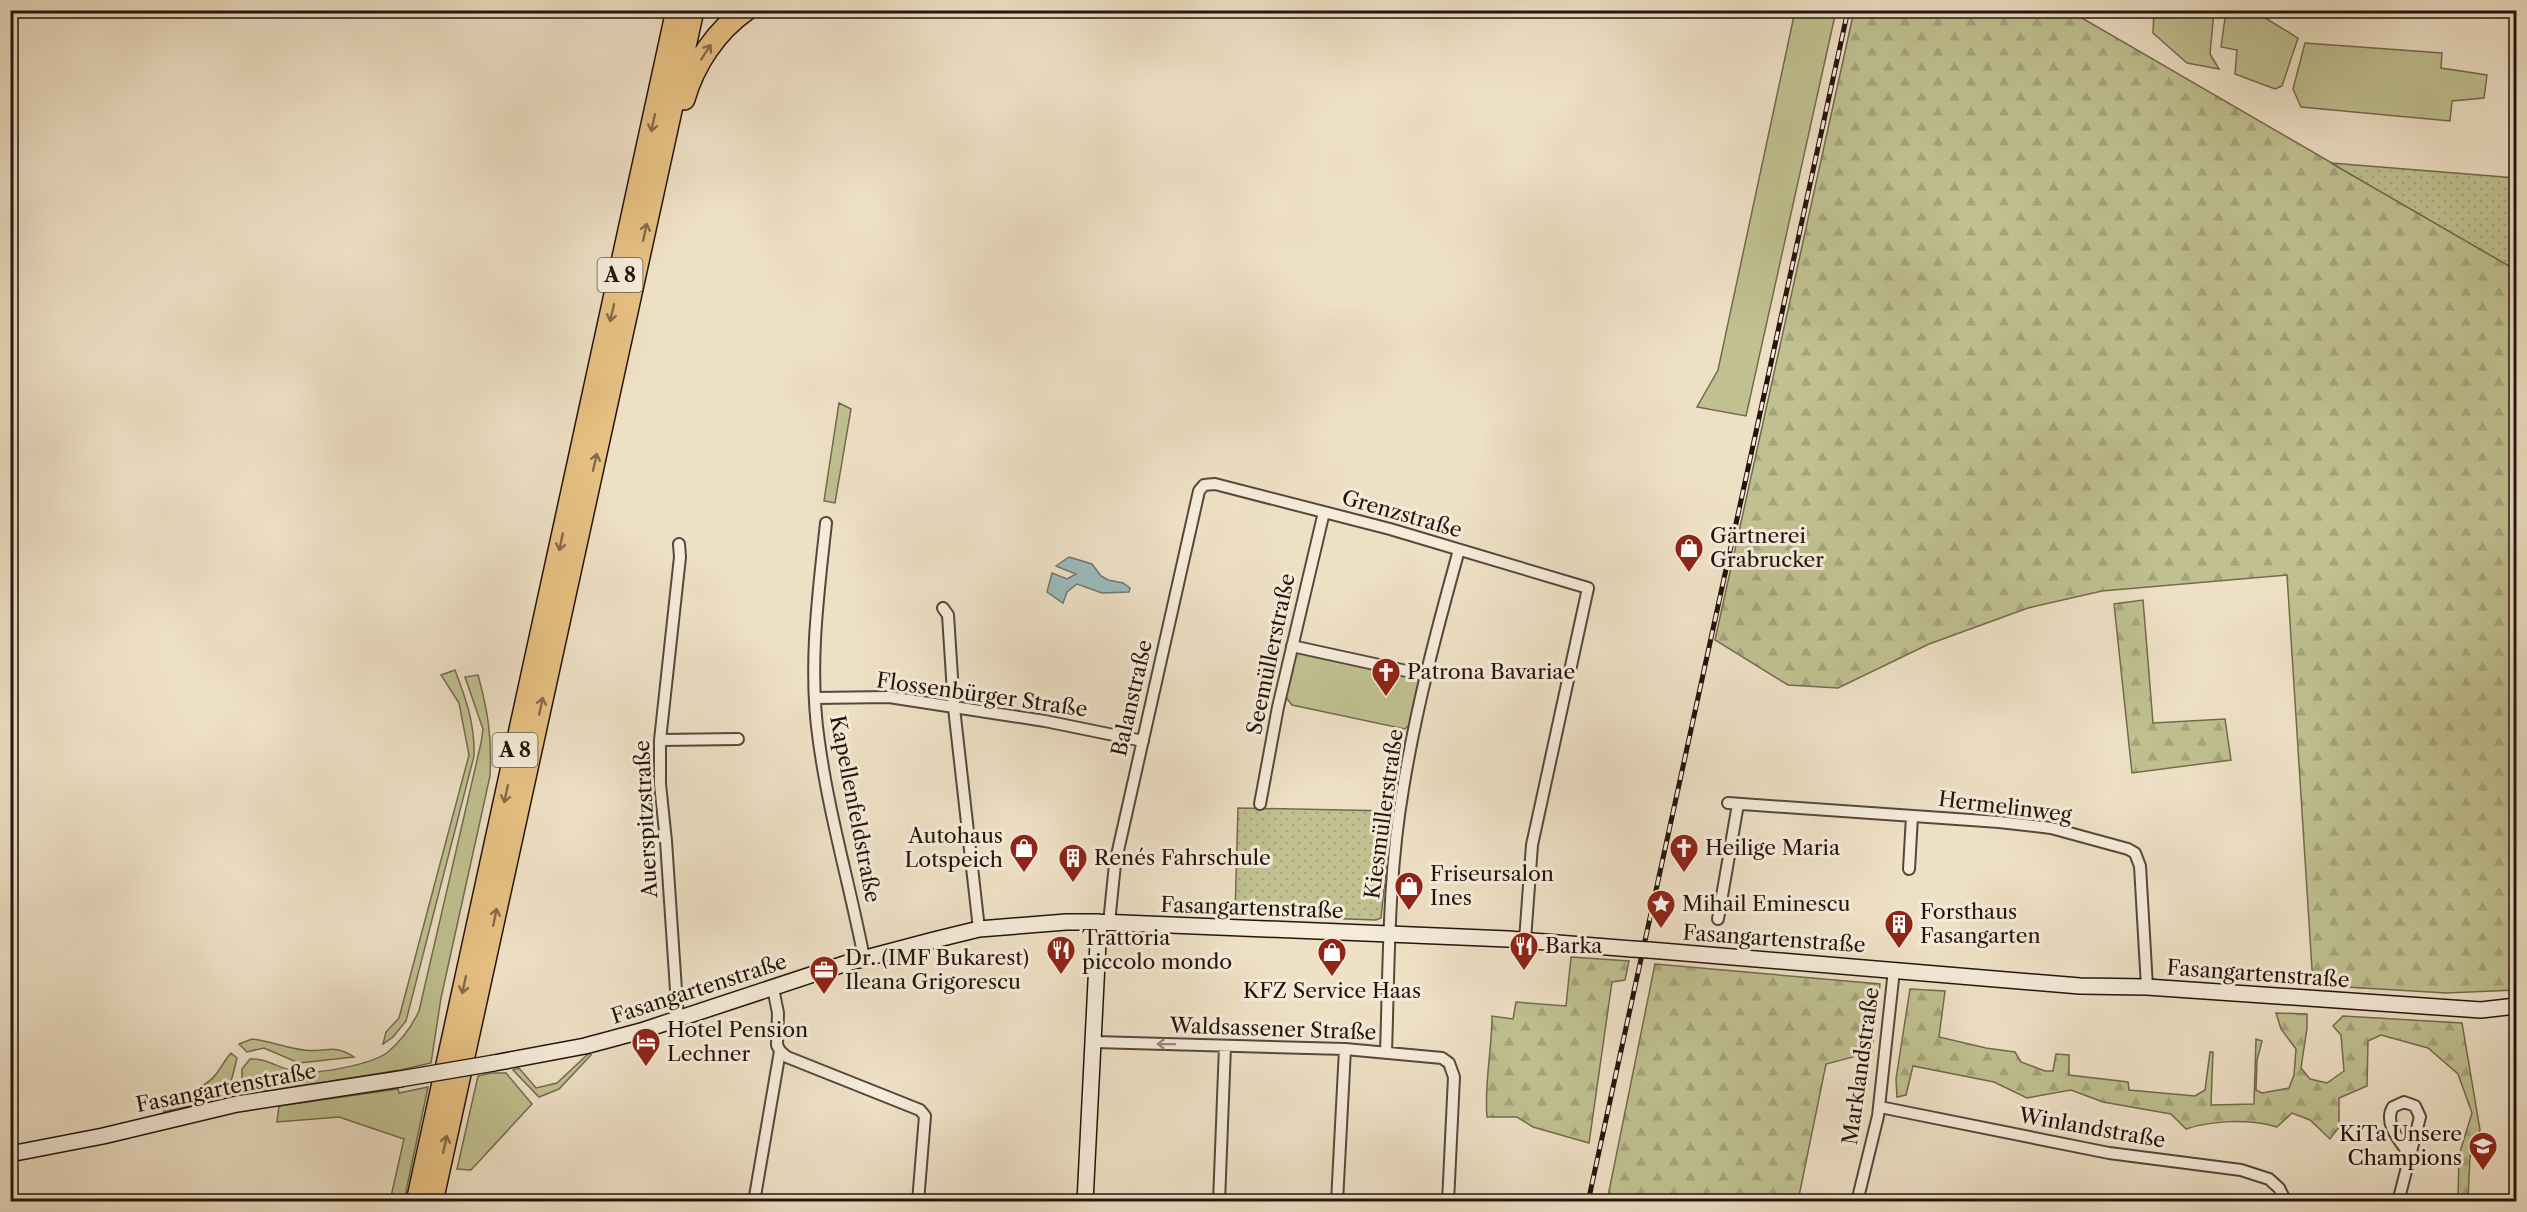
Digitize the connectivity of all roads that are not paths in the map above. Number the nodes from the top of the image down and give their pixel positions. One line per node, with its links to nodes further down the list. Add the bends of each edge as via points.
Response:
1 (677, 10): 40 (highway, A 8, one-way to 40)
2 (693, 10): 4 (highway, A 8)
3 (746, 10): 4 (highway, one-way to 3, via 676,129 686,92 707,50)
4 (664, 142): 41 (highway, A 8, one-way to 4)
5 (1204, 485): 6 (street, Grenzstraße, via 1215,484); 17 (street, Balanstraße, via 1199,490)
6 (1324, 512): 9 (street, Grenzstraße); 11 (street, Seemüllerstraße)
7 (826, 523): 13 (street, Kapellenfeldstraße, via 815,625)
8 (679, 544): 16 (street, Auerspitzstraße)
9 (1459, 550): 12 (street, Kiesmüllerstraße); 25 (street, Grenzstraße, via 1588,588 1532,845)
10 (942, 608): 14 (street, via 948,615)
11 (1292, 646): 12 (street); 18 (street, Seemüllerstraße)
12 (1425, 675): 24 (street, Kiesmüllerstraße, via 1402,789)
13 (815, 698): 14 (street, Flossenbürger Straße, via 889,697); 26 (street, Kapellenfeldstraße, via 819,742)
14 (954, 708): 17 (street, Flossenbürger Straße); 23 (street)
15 (738, 739): 16 (street)
16 (660, 740): 31 (street, Auerspitzstraße)
17 (1143, 741): 22 (street, Balanstraße)
18 (1260, 804)
19 (1912, 816): 20 (street, Hermelinweg); 21 (street, Hermelinweg, via 1733,803); 28 (street, Hermelinweg, via 2050,828 2135,854 2140,866)
20 (1909, 869)
21 (1718, 919)
22 (1104, 923): 23 (street, Fasangartenstraße); 24 (street, Fasangartenstraße); 32 (street, Balanstraße)
23 (979, 929): 26 (street, Fasangartenstraße)
24 (1390, 934): 25 (street, Fasangartenstraße); 36 (street, Kiesmüllerstraße)
25 (1525, 940): 27 (street, Fasangartenstraße, bridge)
26 (864, 958): 29 (street, Fasangartenstraße)
27 (1894, 970): 28 (street, Fasangartenstraße, via 2080,986); 37 (street, Marklandstraße)
28 (2147, 987): 30 (street, Fasangartenstraße, via 2442,1008 2481,1010)
29 (773, 988): 31 (street, Fasangartenstraße); 35 (street)
30 (2517, 1006)
31 (678, 1020): 38 (street, Fasangartenstraße, bridge, via 603,1042 494,1064 237,1104)
32 (1095, 1042): 33 (street, Waldsassener Straße, one-way to 32); 44 (street, Balanstraße)
33 (1225, 1046): 34 (street, Waldsassener Straße); 45 (street)
34 (1345, 1049): 36 (street, Waldsassener Straße); 46 (street)
35 (780, 1051): 42 (street); 43 (street, via 920,1110 925,1116)
36 (1386, 1052): 47 (street, Waldsassener Straße, via 1434,1056 1449,1063 1454,1077)
37 (1880, 1107): 48 (street, Marklandstraße); 49 (street, Winlandstraße, via 2109,1154 2241,1170 2269,1179)
38 (10, 1154)
39 (2409, 1154): 50 (street)
40 (417, 1202)
41 (432, 1202)
42 (754, 1202)
43 (918, 1202)
44 (1085, 1202)
45 (1219, 1202)
46 (1337, 1202)
47 (1448, 1202)
48 (1857, 1202)
49 (2286, 1202)
50 (2398, 1202)

